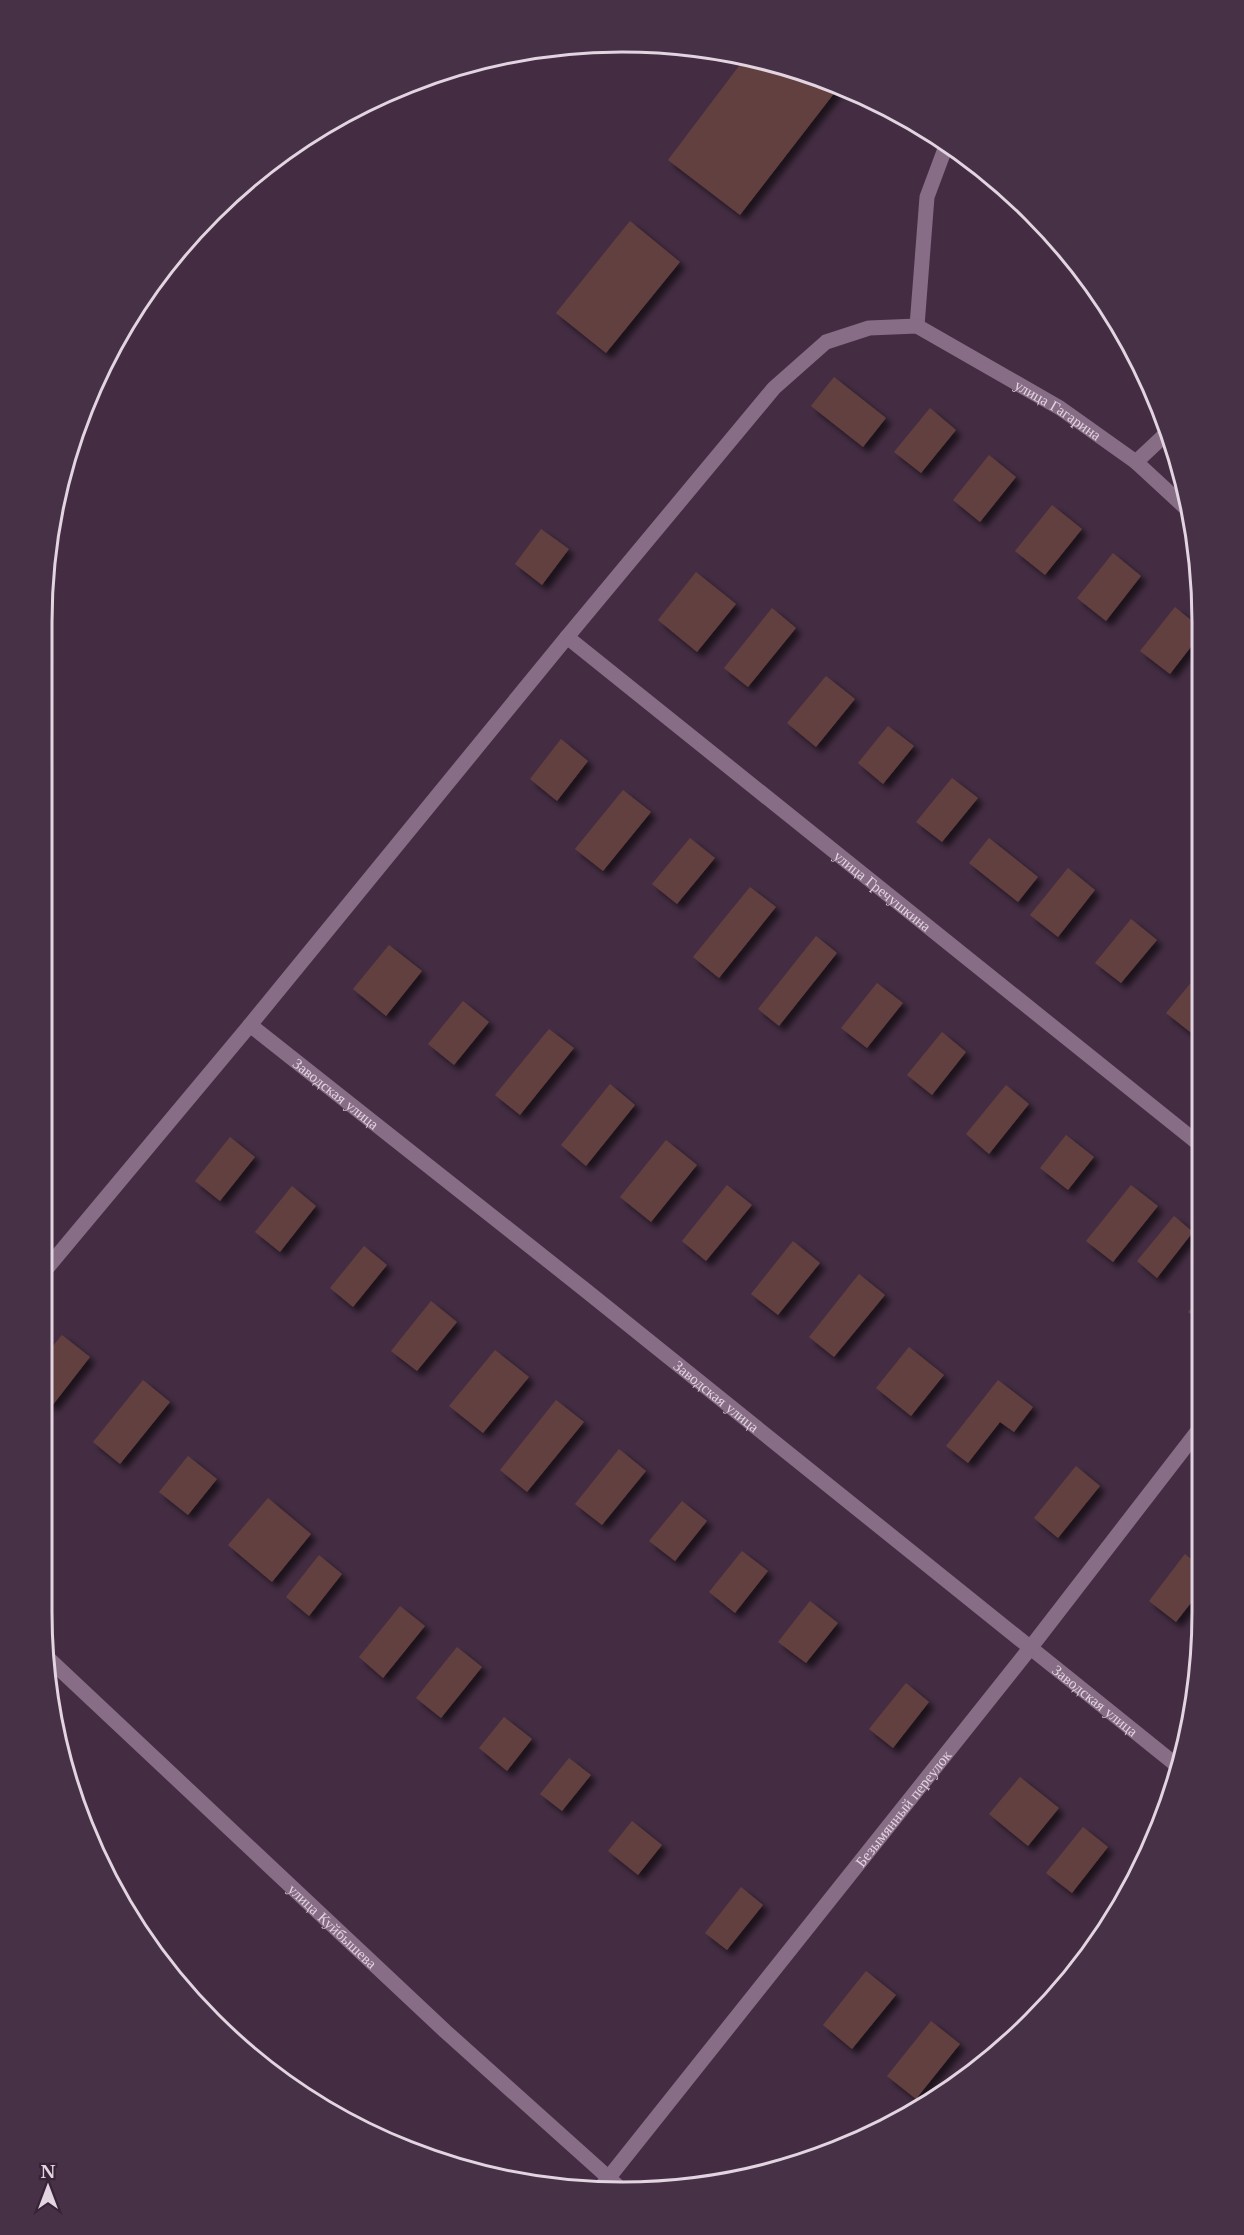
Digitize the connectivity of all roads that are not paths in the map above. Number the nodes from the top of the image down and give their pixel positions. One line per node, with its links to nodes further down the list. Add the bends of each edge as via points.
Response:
1 (944, 152): 2 (street, via 927,197)
2 (917, 326): 4 (street, улица Гагарина, via 1060,408); 6 (street, via 869,328 826,342 774,388)
3 (1161, 439): 4 (street)
4 (1136, 462): 5 (street, улица Гагарина)
5 (1179, 501)
6 (567, 637): 7 (street); 8 (street, улица Гречушкина)
7 (250, 1025): 9 (street); 11 (street, Заводская улица)
8 (1192, 1138)
9 (52, 1262)
10 (1192, 1438): 11 (street, Безымянный переулок)
11 (1031, 1647): 13 (street, Заводская улица); 15 (street, Безымянный переулок)
12 (55, 1665): 14 (street, улица Куйбышева)
13 (1172, 1761)
14 (607, 2182)
15 (612, 2182)

